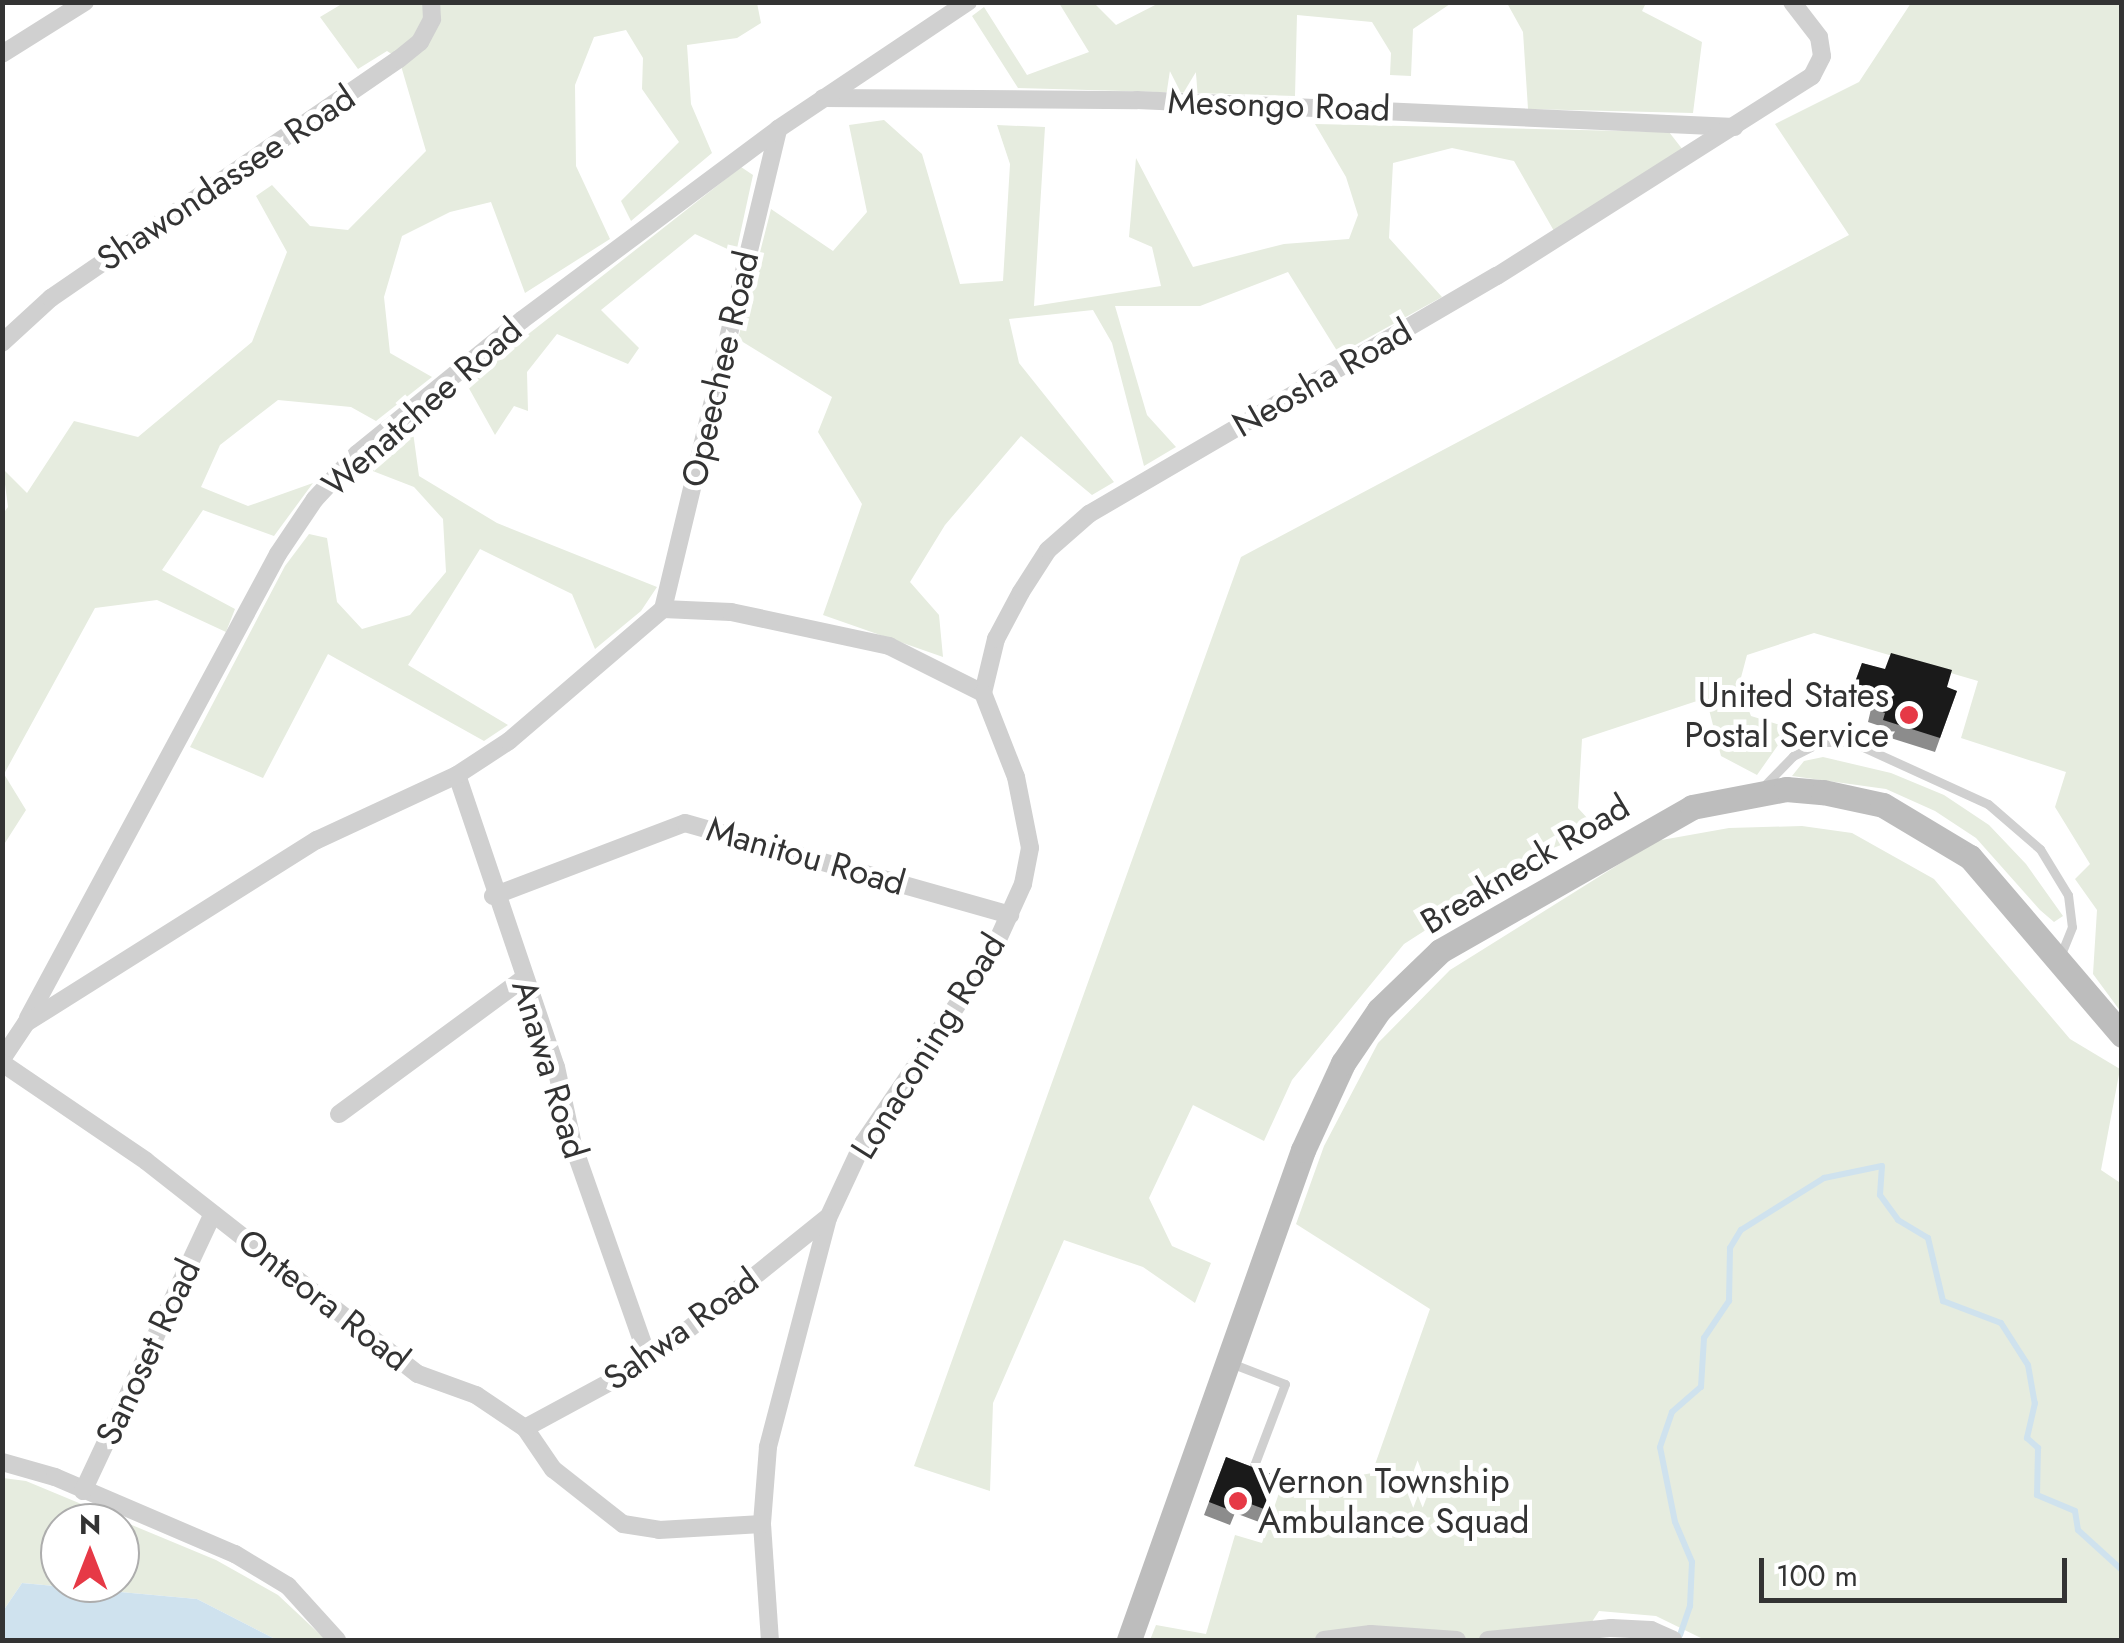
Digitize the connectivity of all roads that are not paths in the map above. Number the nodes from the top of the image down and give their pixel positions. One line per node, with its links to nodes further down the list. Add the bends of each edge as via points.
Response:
1 (86, 2): 5 (street)
2 (431, 2): 9 (street, Shawondassee Road, via 432,19 420,42 399,59 51,298)
3 (968, 2): 6 (street, Wenatchee Road)
4 (1792, 2): 7 (street, via 1819,38 1822,56 1812,76)
5 (2, 54)
6 (822, 98): 7 (street, Mesongo Road, via 1250,103); 8 (street, Wenatchee Road)
7 (1734, 128): 11 (street, Neosha Road, via 1497,276 1088,514 1048,550 1020,592 996,639)
8 (778, 129): 10 (street, Opeechee Road); 18 (street, Wenatchee Road, via 522,320 357,454 315,499 278,554)
9 (2, 343)
10 (663, 609): 11 (street, via 731,612 889,646); 12 (street, via 619,642 547,714)
11 (983, 693): 15 (street, Lonaconing Road, via 1016,777 1030,848)
12 (457, 775): 14 (street, Anawa Road); 18 (street, via 317,840)
13 (1758, 793): 16 (street, Breakneck Road, via 1824,792 1883,805 1931,828 1970,857); 16 (lane, via 1793,756 1821,742 1852,742 1988,804 2040,849 2068,895 2072,927); 25 (street, Breakneck Road, via 1692,808 1629,839 1440,951 1380,1010 1344,1063 1303,1150)
14 (493, 896): 15 (street, Manitou Road, via 685,823); 17 (street, Anawa Road)
15 (1010, 916): 23 (street, Lonaconing Road, via 992,956 862,1143)
16 (2058, 960): 19 (street, Breakneck Road)
17 (523, 979): 21 (street); 24 (street, Anawa Road)
18 (26, 1023): 20 (street)
19 (2122, 1035)
20 (2, 1061): 22 (street, Onteora Road)
21 (339, 1114)
22 (213, 1214): 26 (street, Onteora Road, via 418,1374 476,1395); 29 (street, Sanoset Road)
23 (828, 1218): 24 (street, Sahwa Road); 30 (street, Lonaconing Road, via 768,1447)
24 (649, 1361): 26 (street, Sahwa Road)
25 (1226, 1361): 28 (lane, via 1285,1384); 33 (street, Breakneck Road)
26 (525, 1428): 30 (street, Onteora Road, via 552,1469 622,1524 659,1530)
27 (3, 1461): 29 (street)
28 (1248, 1480)
29 (83, 1491): 31 (street, via 274,1578)
30 (762, 1524): 32 (street, Lonaconing Road)
31 (336, 1640)
32 (770, 1640)
33 (1129, 1640)
34 (1324, 1640): 35 (street, via 1371,1634)
35 (1457, 1640)
36 (1488, 1640): 37 (street, via 1611,1628 1651,1630)
37 (1674, 1640)

